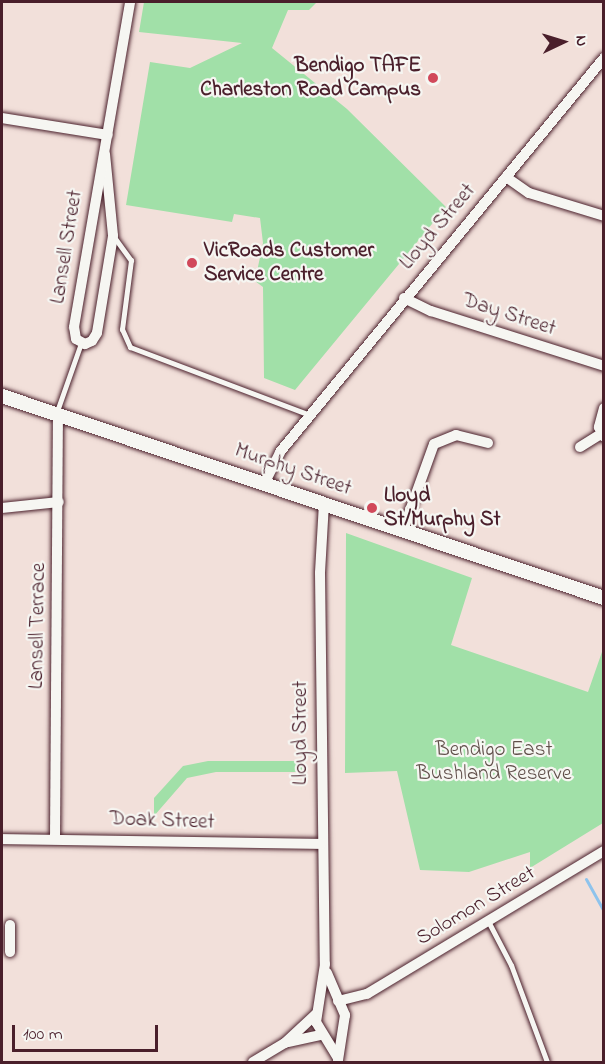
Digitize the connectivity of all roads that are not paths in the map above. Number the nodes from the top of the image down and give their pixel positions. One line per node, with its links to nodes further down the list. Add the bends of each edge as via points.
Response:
1 (130, 2): 4 (street, Lansell Street)
2 (603, 58): 6 (street, Lloyd Street)
3 (2, 118): 4 (street)
4 (108, 135): 5 (street, Lansell Street)
5 (105, 154): 8 (street, Lansell Street); 10 (street, Lansell Street, via 74,327 74,337)
6 (506, 177): 7 (street, via 529,193); 9 (street, Lloyd Street)
7 (603, 216)
8 (113, 236): 10 (street, Lansell Street, via 96,337); 15 (lane, via 131,260 122,329 130,347)
9 (404, 298): 11 (street, Day Street, via 432,311); 15 (street, Lloyd Street)
10 (81, 343): 14 (lane, Lansell Street)
11 (603, 366)
12 (2, 396): 14 (street, Murphy Street)
13 (603, 408): 16 (street)
14 (57, 414): 19 (street, Murphy Street); 20 (street, Lansell Terrace)
15 (310, 415): 19 (street, Lloyd Street, via 280,453)
16 (602, 436): 18 (street)
17 (488, 443): 23 (street, via 456,435 435,444)
18 (580, 447)
19 (264, 482): 21 (street, Murphy Street)
20 (59, 502): 22 (street); 25 (street, Lansell Terrace)
21 (324, 503): 23 (street, Murphy Street); 27 (street, Lloyd Street, via 320,539)
22 (2, 508)
23 (403, 530): 24 (street, Murphy Street)
24 (603, 598)
25 (55, 838): 26 (street, Doak Street); 27 (street, Doak Street)
26 (2, 839)
27 (321, 844): 32 (street, Lloyd Street)
28 (603, 850): 29 (street, Solomon Street)
29 (488, 921): 33 (street, Solomon Street); 41 (lane, via 511,965)
30 (7, 932): 31 (street)
31 (10, 952)
32 (325, 963): 34 (street, Lloyd Street); 35 (street, Lloyd Street)
33 (367, 994): 34 (street, Solomon Street); 36 (street, Solomon Street)
34 (338, 1001): 35 (street, via 322,1005); 36 (street)
35 (317, 1013): 37 (street, via 316,1025); 38 (street)
36 (344, 1023): 37 (street, via 337,1033); 39 (street)
37 (323, 1035): 38 (street); 39 (street)
38 (285, 1043): 40 (street)
39 (338, 1060)
40 (253, 1062)
41 (547, 1062)

